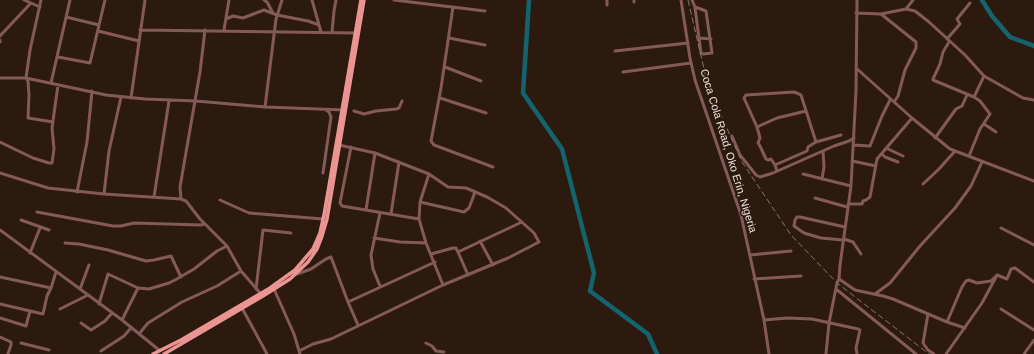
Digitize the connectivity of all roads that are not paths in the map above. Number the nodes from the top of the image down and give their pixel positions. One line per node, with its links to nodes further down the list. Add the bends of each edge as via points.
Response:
1 (24, 0): 21 (street)
2 (41, 0): 25 (street)
3 (70, 0): 33 (street)
4 (105, 0): 35 (street)
5 (145, 0): 37 (street)
6 (229, 0): 34 (street)
7 (264, 0): 30 (street)
8 (282, 0): 32 (street)
9 (312, 0): 36 (street)
10 (336, 0): 43 (street)
11 (361, 0): 44 (main road)
12 (364, 0): 79 (main road)
13 (394, 0): 22 (street)
14 (433, 0): 22 (street)
15 (607, 0): 23 (street)
16 (681, 0): 51 (street, Coca Cola Road, Oko Erin, Nigeria)
17 (692, 0): 24 (street)
18 (857, 0): 29 (street)
19 (914, 0): 27 (street)
20 (970, 3): 49 (street, via 957,19 960,24)
21 (30, 4): 25 (street); 45 (street)
22 (432, 4): 26 (street)
23 (607, 5)
24 (693, 6): 47 (street); 48 (street, via 706,11)
25 (40, 7): 61 (street)
26 (453, 7): 28 (street); 46 (street)
27 (906, 9): 31 (street); 49 (street, via 915,11)
28 (485, 11)
29 (856, 13): 31 (street); 57 (street)
30 (273, 14): 32 (street); 34 (street, via 264,10 243,18 233,16)
31 (881, 14): 76 (street, via 916,42 916,48)
32 (277, 15): 36 (street); 41 (street)
33 (66, 17): 35 (street); 54 (street)
34 (226, 19): 39 (street)
35 (99, 25): 40 (street)
36 (319, 25): 42 (street)
37 (140, 30): 38 (street); 50 (street)
38 (205, 30): 39 (street); 74 (street)
39 (224, 30): 41 (street)
40 (98, 31): 50 (street); 54 (street, via 90,63)
41 (275, 31): 42 (street); 77 (street)
42 (321, 32): 43 (street)
43 (332, 32): 44 (street)
44 (355, 33): 79 (main road)
45 (0, 36)
46 (448, 38): 52 (street); 56 (street)
47 (699, 38): 48 (street); 48 (street, via 703,54 712,53)
48 (711, 39)
49 (948, 40): 59 (street); 66 (street, via 932,79)
50 (139, 41): 69 (street)
51 (688, 43): 53 (street); 55 (street, Coca Cola Road, Oko Erin, Nigeria)
52 (485, 45)
53 (615, 51)
54 (58, 57): 63 (street)
55 (691, 63): 58 (street); 156 (street, Coca Cola Road, Oko Erin, Nigeria, via 741,215)
56 (445, 67): 62 (street); 70 (street)
57 (856, 68): 71 (street); 90 (street)
58 (623, 72)
59 (984, 76): 68 (street); 72 (street, via 1023,98)
60 (0, 78): 61 (street)
61 (26, 78): 63 (street); 84 (street, via 29,95 28,118)
62 (482, 81)
63 (51, 83): 64 (street)
64 (58, 85): 65 (street); 84 (street)
65 (92, 91): 67 (street); 120 (street, via 87,142)
66 (967, 95): 68 (street); 91 (street, via 962,106 956,109)
67 (121, 97): 69 (street); 122 (street, via 109,151)
68 (974, 97): 85 (street, via 990,114)
69 (130, 98): 73 (street)
70 (440, 98): 82 (street); 110 (street, via 431,144)
71 (890, 100): 76 (street); 95 (street, via 870,146)
72 (1034, 100)
73 (169, 101): 74 (street); 123 (street)
74 (196, 101): 77 (street); 125 (street, via 180,187)
75 (402, 101): 80 (street, via 399,108 392,110 376,110 364,114)
76 (894, 102): 83 (street)
77 (265, 107): 78 (street)
78 (326, 110): 79 (street); 113 (street, via 330,117)
79 (344, 110): 94 (main road); 133 (main road)
80 (354, 111)
81 (806, 111): 86 (street, via 777,118); 86 (street, via 801,95 797,92 744,96); 93 (street)
82 (486, 113)
83 (912, 118): 91 (street); 97 (street)
84 (53, 122): 92 (street, via 54,149 51,163 33,158)
85 (984, 124): 87 (street); 103 (street)
86 (757, 127): 108 (street, via 760,138 758,143 766,158 771,159)
87 (996, 132)
88 (841, 135): 93 (street)
89 (732, 136): 111 (street, via 740,155 758,177)
90 (854, 138): 95 (street); 98 (street)
91 (935, 138): 99 (street)
92 (0, 142)
93 (816, 142): 108 (street, via 808,147 807,151)
94 (339, 145): 96 (street); 162 (main road, via 327,219 321,239 313,255)
95 (854, 145): 104 (street)
96 (351, 148): 100 (street); 129 (street, via 341,205)
97 (886, 148): 101 (street); 102 (street)
98 (824, 150): 111 (street); 116 (street)
99 (954, 151): 103 (street); 118 (street, via 940,169)
100 (376, 153): 105 (street); 129 (street)
101 (882, 154): 106 (street); 109 (street, via 877,159)
102 (904, 156)
103 (969, 156): 107 (street)
104 (852, 161): 109 (street); 119 (street)
105 (399, 162): 114 (street); 132 (street)
106 (898, 162)
107 (982, 162): 117 (street); 181 (street, via 961,201)
108 (775, 165): 111 (street)
109 (876, 166): 128 (street, via 870,197 862,204)
110 (493, 167)
111 (778, 171)
112 (0, 173): 120 (street, via 48,188)
113 (323, 173)
114 (429, 174): 121 (street, via 448,187 466,188); 127 (street)
115 (803, 174): 116 (street)
116 (822, 178): 119 (street)
117 (1034, 182)
118 (923, 184)
119 (851, 186): 128 (street)
120 (78, 192): 122 (street)
121 (475, 192): 127 (street, via 469,208 464,212); 136 (street, via 500,204)
122 (104, 194): 123 (street)
123 (154, 197): 125 (street)
124 (814, 198): 128 (street)
125 (181, 199): 137 (street, via 188,203)
126 (220, 200): 133 (street, via 252,213)
127 (420, 202): 134 (street)
128 (848, 205): 138 (street)
129 (366, 210): 131 (street)
130 (37, 212): 137 (street, via 113,226 134,222)
131 (380, 213): 132 (street); 144 (street)
132 (391, 214): 134 (street)
133 (323, 219): 182 (main road, via 318,239 308,256 289,275)
134 (419, 219): 148 (street)
135 (21, 220): 139 (street)
136 (522, 222): 146 (street); 159 (street, via 534,233 539,242)
137 (204, 224): 150 (street)
138 (845, 226): 145 (street); 145 (street, via 800,217 797,217 794,226 804,233 821,238)
139 (40, 228): 142 (street); 153 (street)
140 (1001, 228): 149 (street)
141 (0, 230): 153 (street)
142 (49, 230)
143 (291, 234): 178 (street, via 262,230)
144 (374, 238): 148 (street); 174 (street, via 371,254 373,269)
145 (843, 239): 155 (street, via 853,242); 170 (street)
146 (480, 241): 152 (street); 159 (street)
147 (65, 243): 168 (street, via 108,250 146,261 171,256)
148 (426, 243): 154 (street)
149 (1034, 245)
150 (227, 246): 160 (street); 168 (street)
151 (791, 251): 156 (street)
152 (458, 252): 154 (street, via 453,248); 163 (street)
153 (30, 253): 161 (street)
154 (431, 254): 157 (street)
155 (861, 254)
156 (750, 255): 169 (street, Coca Cola Road, Oko Erin, Nigeria)
157 (434, 262): 173 (street); 174 (street)
158 (89, 265): 177 (street)
159 (493, 265): 163 (street)
160 (241, 271): 178 (street); 205 (street, via 168,310 148,323)
161 (56, 272): 175 (street); 177 (street)
162 (295, 274): 179 (main road); 186 (street, via 311,269 331,257)
163 (468, 275): 173 (street)
164 (997, 275): 171 (street, via 1007,279 1011,268 1015,268); 199 (street, via 991,281 966,281); 203 (street)
165 (1034, 275): 171 (street)
166 (801, 276): 169 (street)
167 (0, 277): 175 (street)
168 (181, 277): 176 (street, via 149,289)
169 (754, 279): 197 (street, Coca Cola Road, Oko Erin, Nigeria)
170 (839, 279): 180 (street); 183 (street, via 855,290)
171 (1030, 280): 172 (street)
172 (1034, 282)
173 (443, 285): 201 (street)
174 (380, 286): 186 (street)
175 (51, 288): 192 (street, via 43,314)
176 (138, 288): 188 (street, via 108,274); 196 (street)
177 (80, 289): 184 (street)
178 (256, 289): 182 (street)
179 (274, 289): 189 (main road); 214 (street)
180 (836, 289): 200 (street); 226 (street)
181 (882, 290): 183 (street); 185 (street)
182 (261, 294): 212 (main road)
183 (875, 294): 185 (street)
184 (88, 295): 188 (street); 190 (street)
185 (883, 296): 194 (street)
186 (348, 302): 201 (street)
187 (0, 304): 192 (street)
188 (99, 304): 193 (street)
189 (242, 308): 216 (main road); 222 (street)
190 (60, 309)
191 (1001, 309): 204 (street)
192 (30, 311): 195 (street, via 26,326)
193 (112, 313): 196 (street); 198 (street, via 91,330)
194 (928, 314): 199 (street); 227 (street, via 923,343)
195 (0, 318)
196 (122, 320): 202 (street)
197 (764, 320): 200 (street, via 796,318); 223 (street, Coca Cola Road, Oko Erin, Nigeria)
198 (81, 322)
199 (947, 322): 203 (street)
200 (828, 323): 224 (street); 225 (street, via 860,330)
201 (358, 326): 214 (street)
202 (131, 328): 205 (street); 213 (street, via 124,336)
203 (965, 328): 228 (street)
204 (1034, 330)
205 (139, 334): 212 (street)
206 (0, 337): 218 (street, via 11,342)
207 (1034, 340): 229 (street)
208 (21, 343): 210 (street)
209 (426, 343): 217 (street)
210 (41, 349): 211 (street); 219 (street)
211 (49, 350)
212 (159, 350): 220 (main road)
213 (100, 351)
214 (299, 352)
215 (444, 352): 217 (street)
216 (169, 353): 221 (main road)
217 (438, 353)
218 (8, 354)
219 (40, 354)
220 (153, 354)
221 (164, 354)
222 (267, 354)
223 (769, 354)
224 (826, 354)
225 (857, 354)
226 (916, 354)
227 (934, 354)
228 (946, 354)
229 (1024, 354)

